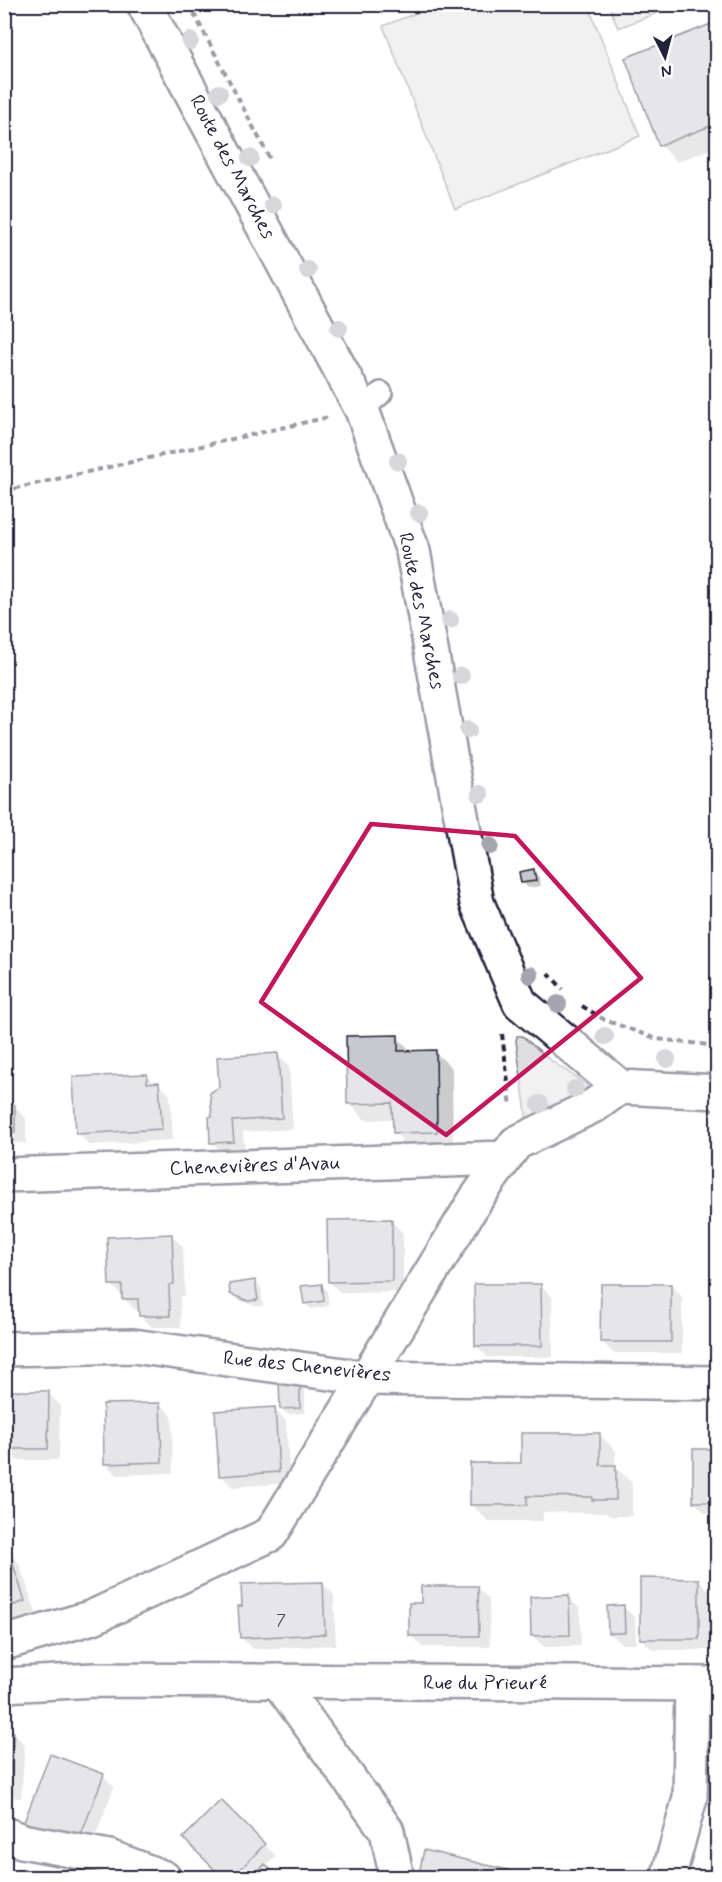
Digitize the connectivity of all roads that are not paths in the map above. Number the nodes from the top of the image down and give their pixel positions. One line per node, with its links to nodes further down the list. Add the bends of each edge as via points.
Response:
1 (144, 4): 2 (street, Route des Marches, via 372,401 413,551 477,903 520,1003)
2 (620, 1087): 3 (street); 4 (street, via 595,1106)
3 (717, 1092)
4 (511, 1150): 5 (street, Chenevières d'Avau); 7 (street, via 476,1199)
5 (4, 1175)
6 (4, 1349): 7 (street, Rue des Chenevières, via 133,1346)
7 (366, 1378): 8 (street, Rue des Chenevières); 9 (street, via 271,1534 93,1617)
8 (717, 1383)
9 (4, 1643)
10 (278, 1682): 11 (street, Rue du Prieuré); 12 (street, Rue du Prieuré, via 94,1680); 15 (street, via 387,1831)
11 (705, 1684): 16 (street, Rue du Prieuré, via 690,1798)
12 (4, 1685)
13 (4, 1834): 14 (street, via 109,1857)
14 (164, 1878)
15 (397, 1878)
16 (668, 1878)

